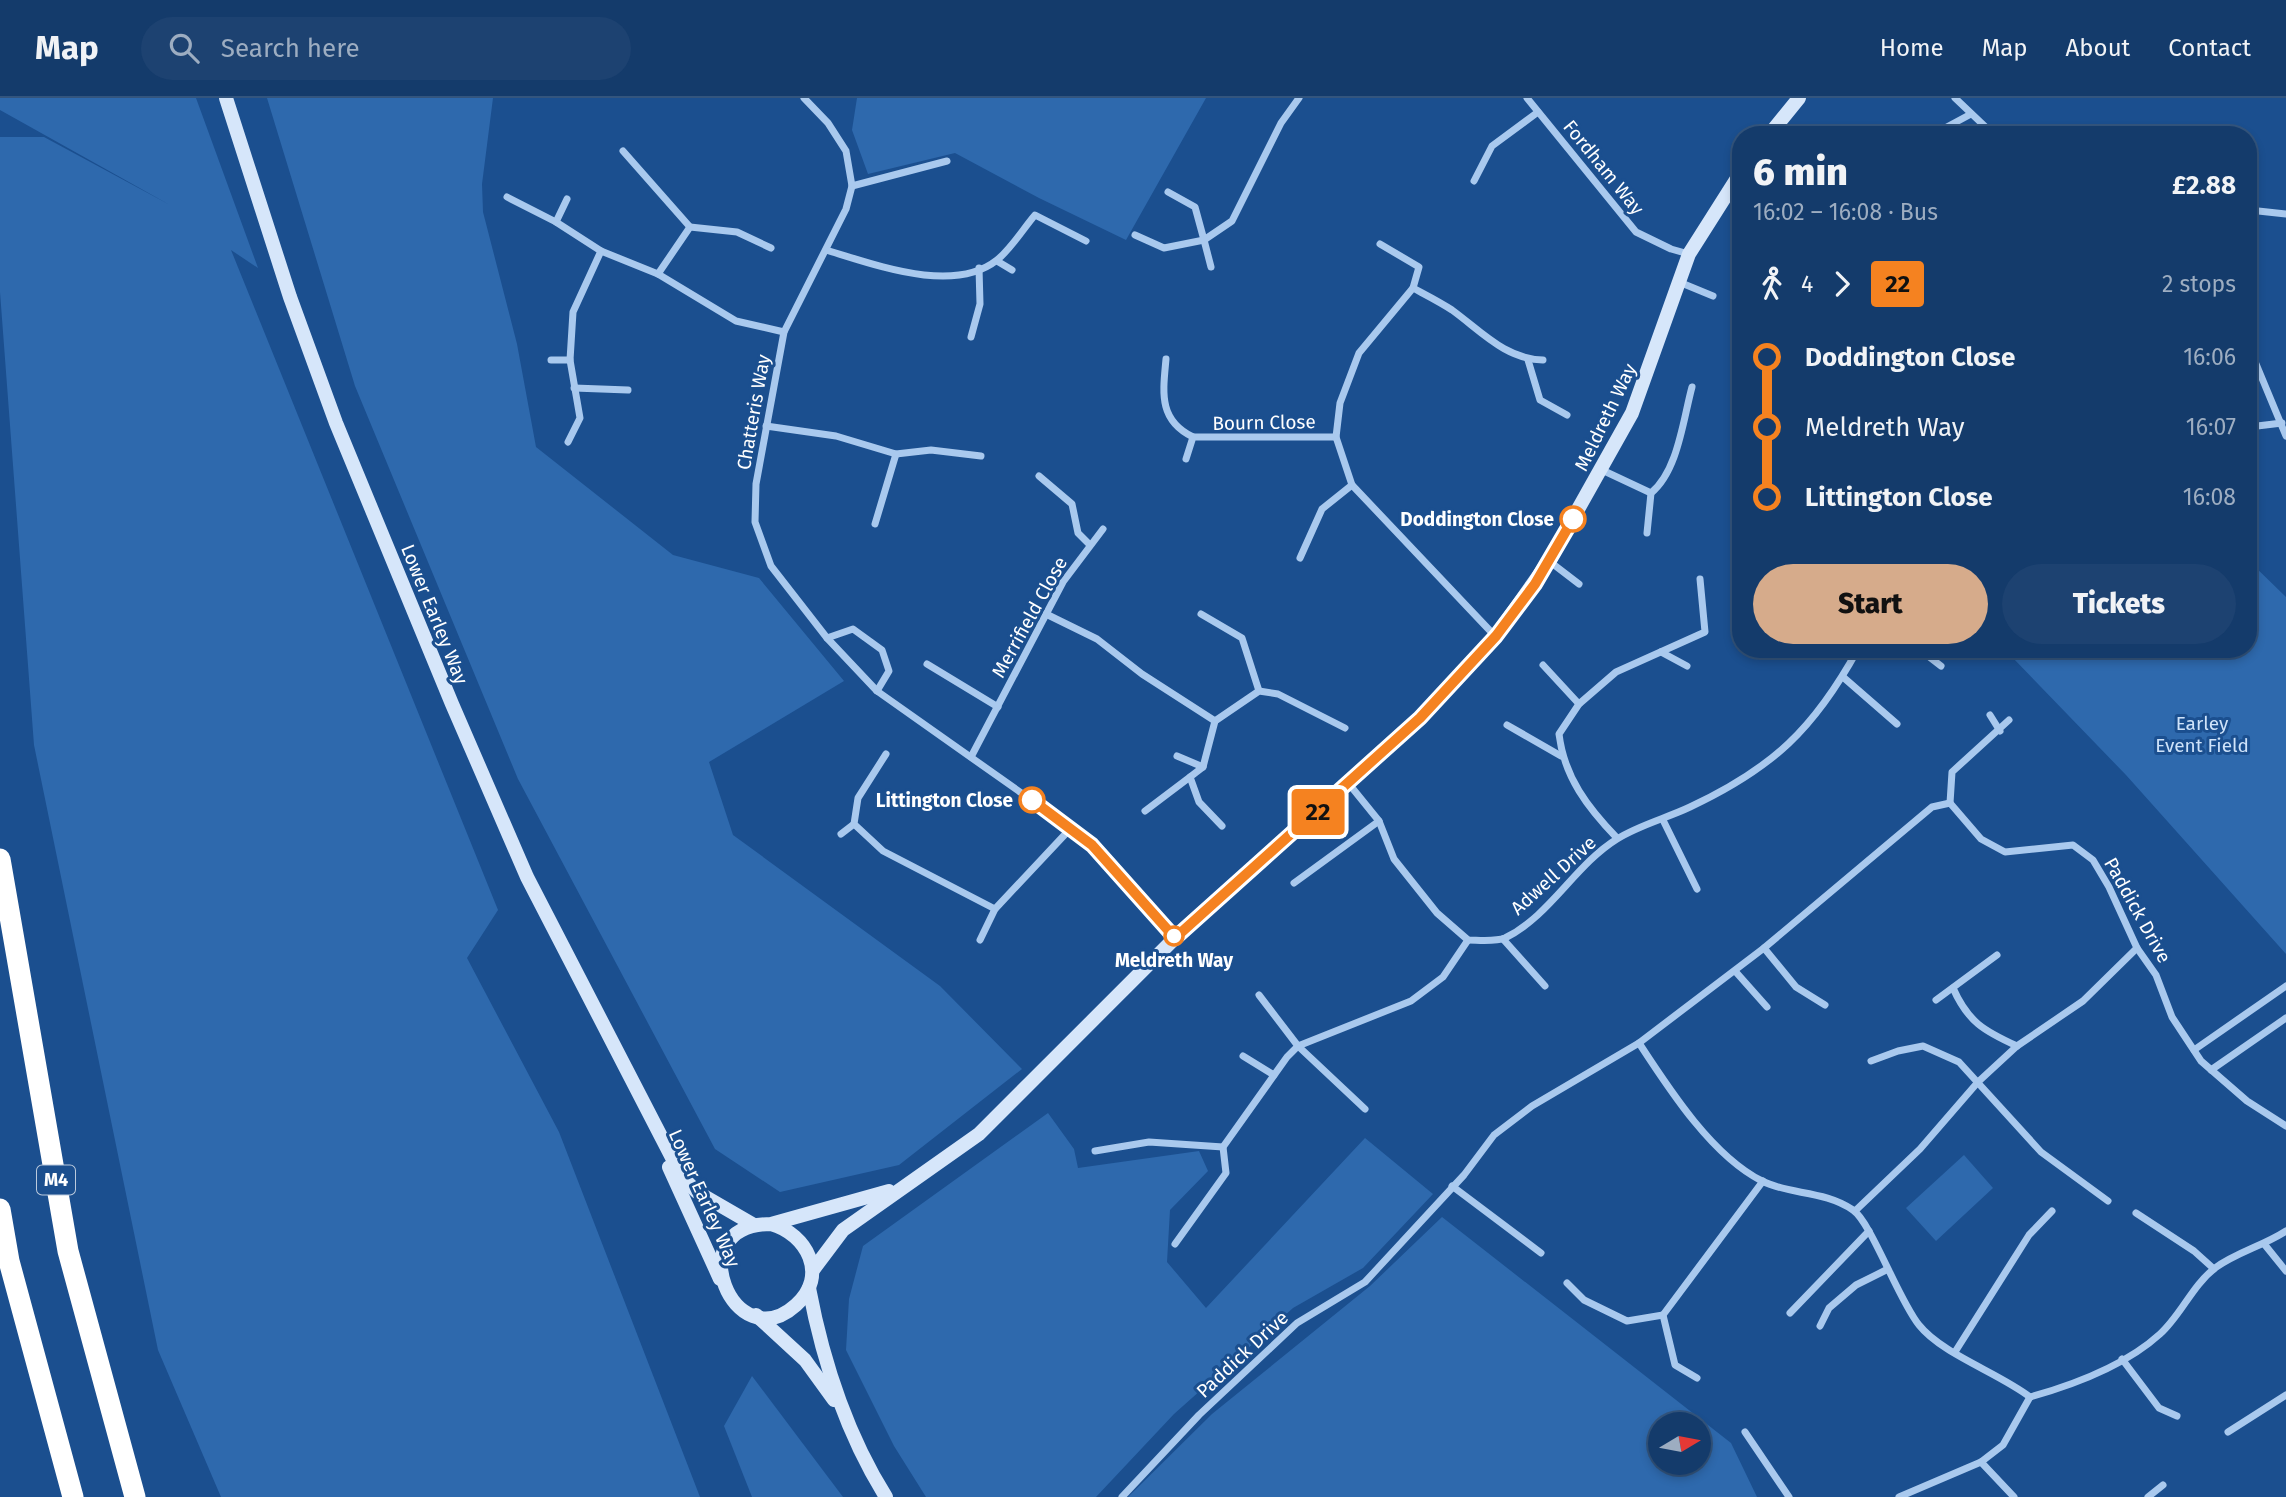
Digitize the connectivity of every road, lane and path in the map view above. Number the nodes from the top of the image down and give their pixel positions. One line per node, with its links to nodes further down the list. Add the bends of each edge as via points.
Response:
1 (226, 98): 144 (main road, Lower Earley Way, via 336,423 447,691 527,877)
2 (804, 98): 15 (street, Chatteris Way, via 846,151)
3 (1299, 98): 25 (street, via 1281,123 1232,221)
4 (1799, 98): 9 (main road)
5 (1955, 98): 8 (street)
6 (1530, 99): 7 (street, Fordham Way)
7 (1538, 112): 14 (street, Fordham Way, via 1492,146); 31 (street, Fordham Way, via 1636,232)
8 (1971, 114): 10 (street); 11 (street)
9 (1776, 126)
10 (1949, 126)
11 (1984, 126)
12 (623, 151): 23 (street)
13 (947, 161): 15 (street)
14 (1474, 181)
15 (852, 186): 29 (street, Chatteris Way)
16 (1732, 186): 31 (main road, Meldreth Way)
17 (1168, 192): 25 (street, via 1195,206)
18 (507, 197): 22 (street)
19 (568, 199): 22 (street)
20 (2257, 210): 21 (street)
21 (2286, 214)
22 (556, 222): 30 (street)
23 (690, 227): 28 (street, via 737,232); 36 (street)
24 (1135, 236): 25 (street, via 1164,248)
25 (1204, 240): 33 (street)
26 (1086, 241): 32 (street, via 1035,215)
27 (1380, 244): 38 (street, via 1419,267)
28 (771, 248)
29 (826, 250): 34 (street, via 922,275 959,276); 40 (street, Chatteris Way)
30 (601, 251): 36 (street); 44 (street, via 573,312)
31 (1689, 254): 37 (main road, Meldreth Way)
32 (997, 261): 34 (street); 35 (street)
33 (1211, 267)
34 (979, 268): 41 (street, via 980,304)
35 (1012, 270)
36 (658, 274): 40 (street, via 736,321)
37 (1678, 281): 39 (street); 62 (main road, Meldreth Way, via 1645,382)
38 (1413, 288): 45 (street, via 1450,309 1491,342); 57 (street, via 1359,353 1340,403)
39 (1713, 296)
40 (784, 332): 53 (street, Chatteris Way)
41 (971, 337)
42 (1166, 359): 56 (street, Bourn Close, via 1163,397 1168,419)
43 (551, 360): 44 (street)
44 (570, 360): 49 (street)
45 (1528, 360): 46 (street); 51 (street, via 1540,400)
46 (1543, 360)
47 (2257, 365): 52 (street)
48 (1692, 387): 65 (street, via 1671,463)
49 (574, 388): 50 (street); 58 (street, via 580,418)
50 (628, 390)
51 (1567, 415)
52 (2282, 423): 54 (street); 55 (street)
53 (766, 426): 59 (street, via 836,436); 77 (street, Chatteris Way, via 755,522 771,566)
54 (2257, 426)
55 (2286, 436)
56 (1193, 437): 57 (street, Bourn Close); 61 (street, Bourn Close)
57 (1336, 437): 64 (street)
58 (568, 442)
59 (896, 454): 60 (street, via 931,450); 66 (street)
60 (981, 456)
61 (1186, 458)
62 (1602, 470): 65 (street); 71 (main road, Meldreth Way)
63 (1039, 476): 69 (street, Merrifield Close, via 1072,504 1078,533)
64 (1352, 485): 70 (street, via 1322,509); 76 (street)
65 (1651, 494): 68 (street)
66 (876, 524)
67 (1103, 529): 69 (street, Merrifield Close)
68 (1647, 533)
69 (1089, 544): 74 (street, Merrifield Close)
70 (1300, 558)
71 (1549, 561): 73 (street); 76 (main road, Meldreth Way)
72 (1700, 579): 78 (street, via 1705,632)
73 (1578, 584)
74 (1046, 614): 89 (street, Merrifield Close); 92 (street, via 1097,639)
75 (1201, 614): 87 (street, via 1242,638)
76 (1496, 636): 103 (main road, Meldreth Way, via 1420,718)
77 (827, 638): 86 (street, Chatteris Way); 86 (street, via 852,629 882,649 889,671)
78 (1661, 652): 83 (street); 88 (street, via 1616,672)
79 (1853, 658): 85 (street, Adwell Drive)
80 (1931, 658): 84 (street)
81 (927, 664): 89 (street, Merrifield Close)
82 (1543, 665): 88 (street)
83 (1687, 666)
84 (1941, 666)
85 (1843, 677): 93 (street); 106 (street, Adwell Drive, via 1821,710 1782,752 1736,785)
86 (877, 691): 100 (street, Chatteris Way)
87 (1259, 691): 92 (street); 95 (street, via 1278,694)
88 (1579, 704): 99 (street, via 1559,734)
89 (998, 706): 100 (street, Merrifield Close)
90 (1990, 715): 96 (street)
91 (2009, 720): 96 (street)
92 (1215, 721): 101 (street)
93 (1897, 724)
94 (1507, 725): 99 (street)
95 (1345, 729)
96 (2000, 731): 104 (street, via 1952,772)
97 (886, 754): 108 (street, via 858,799)
98 (1177, 756): 101 (street)
99 (1561, 756): 112 (street, via 1578,792)
100 (971, 758): 110 (street, Chatteris Way)
101 (1203, 767): 102 (street)
102 (1190, 777): 105 (street); 109 (street, via 1199,802)
103 (1349, 784): 107 (street); 117 (main road, Meldreth Way)
104 (1950, 803): 121 (street, Paddick Drive, via 1932,807); 122 (street, Paddick Drive, via 1981,839 2005,852 2073,845 2093,860)
105 (1145, 811)
106 (1663, 820): 112 (street, Adwell Drive); 115 (street)
107 (1379, 821): 114 (street); 120 (street, via 1395,859 1437,913)
108 (854, 824): 111 (street); 116 (street, via 883,851)
109 (1222, 826)
110 (1071, 828): 116 (street); 117 (street, Chatteris Way, via 1092,845)
111 (841, 834)
112 (1617, 838): 118 (street, Adwell Drive, via 1536,916)
113 (0, 859): 185 (highway, M4, via 68,1251)
114 (1294, 883)
115 (1698, 889)
116 (995, 909): 119 (street)
117 (1175, 938): 148 (main road, Meldreth Way, via 979,1134)
118 (1503, 939): 120 (street, Adwell Drive); 125 (street, Adwell Drive)
119 (980, 940)
120 (1468, 940): 134 (street, via 1443,977 1411,1001)
121 (1765, 948): 124 (street, Paddick Drive); 130 (street, via 1796,987)
122 (2137, 948): 135 (street, via 2083,1001); 136 (street, Paddick Drive)
123 (1997, 955): 127 (street)
124 (1735, 971): 131 (street); 133 (street, Paddick Drive)
125 (1545, 986)
126 (2286, 986): 136 (street)
127 (1952, 988): 129 (street); 135 (street, via 1982,1029)
128 (1259, 995): 134 (street)
129 (1936, 1000)
130 (1825, 1005)
131 (1768, 1007)
132 (2286, 1018): 139 (street)
133 (1639, 1043): 147 (street, via 1675,1098 1719,1148); 149 (street, Paddick Drive, via 1532,1105 1494,1135)
134 (1298, 1046): 140 (street); 142 (street)
135 (2017, 1046): 141 (street)
136 (2194, 1050): 139 (street, Paddick Drive)
137 (1243, 1055): 140 (street)
138 (1871, 1061): 141 (street, via 1923,1046 1959,1062)
139 (2211, 1070): 143 (street, Paddick Drive, via 2247,1101)
140 (1274, 1075): 145 (street)
141 (1978, 1082): 150 (street, via 2041,1152); 152 (street, via 1920,1149)
142 (1365, 1109)
143 (2286, 1125)
144 (653, 1126): 156 (main road, Lower Earley Way, via 682,1177 697,1192); 167 (main road, Lower Earley Way)
145 (1223, 1147): 146 (street, via 1149,1142); 159 (street, via 1226,1173)
146 (1095, 1151)
147 (1763, 1181): 152 (street, via 1821,1195); 171 (street)
148 (904, 1186): 155 (main road, Meldreth Way); 163 (main road, Meldreth Way, via 843,1230)
149 (1452, 1186): 161 (street); 187 (street, Paddick Drive, via 1365,1282 1297,1322 1199,1415)
150 (2108, 1201)
151 (0, 1209): 184 (highway, via 9,1261)
152 (1855, 1211): 157 (street)
153 (2052, 1211): 173 (street, via 2029,1235)
154 (2136, 1213): 162 (street)
155 (771, 1224): 156 (main road); 163 (main road, via 798,1236 810,1254)
156 (754, 1225): 167 (main road, via 731,1239 722,1255)
157 (1869, 1231): 164 (street); 169 (street)
158 (2286, 1231): 160 (street)
159 (1175, 1244)
160 (2265, 1245): 162 (street, via 2239,1253); 165 (street)
161 (1541, 1253)
162 (2214, 1269): 174 (street, via 2160,1335)
163 (813, 1270): 168 (main road)
164 (1886, 1270): 172 (street, via 1856,1285 1829,1308); 173 (street, via 1920,1326)
165 (2286, 1271)
166 (1567, 1283): 171 (street, via 1584,1300 1627,1321)
167 (722, 1284): 170 (main road, via 740,1308)
168 (809, 1288): 170 (main road, via 794,1307 780,1315); 178 (main road, via 819,1339)
169 (1790, 1313)
170 (756, 1315): 178 (main road, via 805,1360)
171 (1664, 1315): 175 (street, via 1675,1365)
172 (1820, 1326)
173 (1955, 1352): 177 (street)
174 (2122, 1359): 177 (street, via 2062,1388); 179 (street, via 2159,1408)
175 (1697, 1378)
176 (2286, 1395): 181 (street)
177 (2030, 1397): 182 (street, via 2003,1445)
178 (842, 1410): 186 (main road)
179 (2177, 1416)
180 (1745, 1432): 188 (street)
181 (2228, 1432)
182 (1981, 1462): 189 (street); 190 (street)
183 (2163, 1485): 191 (street)
184 (73, 1497)
185 (135, 1497)
186 (886, 1497)
187 (1122, 1497)
188 (1789, 1497)
189 (1899, 1497)
190 (2014, 1497)
191 (2148, 1497)

